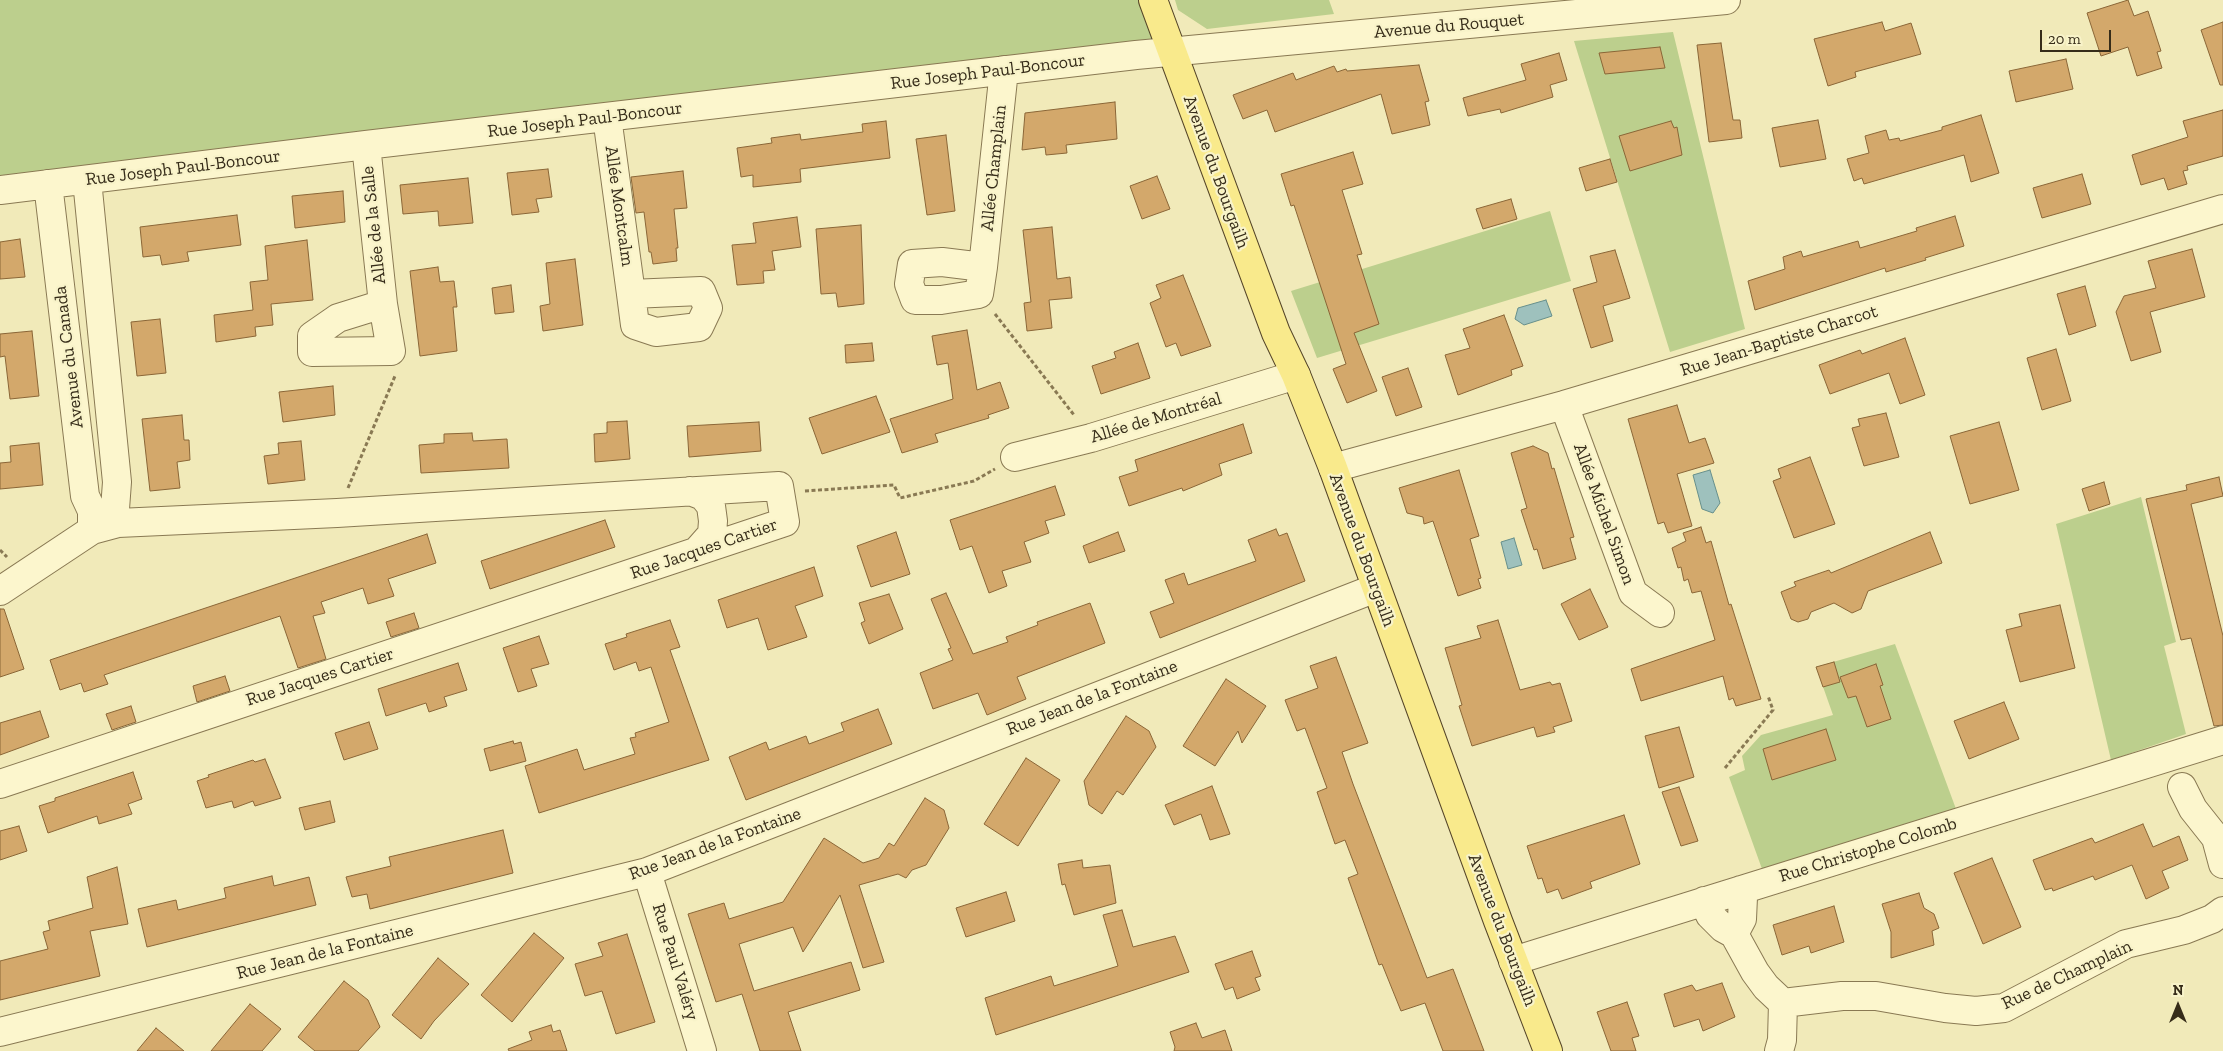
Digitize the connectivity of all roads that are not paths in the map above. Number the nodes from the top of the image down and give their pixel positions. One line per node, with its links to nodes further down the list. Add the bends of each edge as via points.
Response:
1 (1154, 0): 3 (main road, Avenue du Bourgailh)
2 (1726, 0): 3 (street, Avenue du Rouquet)
3 (1171, 51): 4 (street, Rue Joseph Paul-Boncour); 14 (main road, Avenue du Bourgailh, via 1276,333)
4 (1004, 70): 5 (street, Rue Joseph Paul-Boncour); 11 (street, Allée Champlain)
5 (607, 117): 6 (street, Rue Joseph Paul-Boncour); 12 (street, Allée Montcalm)
6 (366, 145): 7 (street, Rue Joseph Paul-Boncour); 13 (street, Allée de la Salle)
7 (87, 180): 8 (street, Rue Joseph Paul-Boncour); 19 (street, Avenue du Canada, via 118,482)
8 (48, 184): 9 (street, Rue Joseph Paul-Boncour); 20 (street, Avenue du Canada, via 85,496 92,511)
9 (0, 190)
10 (2223, 210): 15 (street, Rue Jean-Baptiste Charcot)
11 (983, 267): 11 (street, Allée Champlain, via 979,294 915,300 909,284 912,264 942,262)
12 (631, 294)
13 (383, 304): 13 (street, Allée de la Salle, via 338,318 318,331 312,336 312,352 391,350)
14 (1296, 375): 16 (street, Allée de Montréal, via 1091,438); 17 (main road, Avenue du Bourgailh)
15 (1564, 404): 17 (street, Rue Jean-Baptiste Charcot); 24 (street, Allée Michel Simon, via 1633,593)
16 (1016, 457)
17 (1333, 468): 22 (main road, Avenue du Bourgailh)
18 (690, 491): 19 (street, Rue Jacques Cartier); 21 (street, via 703,496 711,506 713,520 712,534); 21 (street, Rue Jacques Cartier, via 779,486 785,522)
19 (118, 523): 20 (street, Rue Jacques Cartier)
20 (92, 530): 23 (street, Rue Jacques Cartier)
21 (697, 552): 28 (street, Rue Jacques Cartier)
22 (1376, 588): 31 (street, Rue Jean de la Fontaine); 36 (main road, Avenue du Bourgailh)
23 (0, 591)
24 (1660, 613)
25 (2223, 740): 26 (street, Rue Christophe Colomb)
26 (2186, 751): 27 (street, Rue Christophe Colomb); 29 (street, via 2189,772)
27 (2153, 762): 29 (street, via 2162,780); 32 (street, Rue Christophe Colomb)
28 (0, 784)
29 (2182, 787): 30 (street, via 2193,809 2216,838)
30 (2223, 864)
31 (647, 872): 38 (street, Rue Jean de la Fontaine); 39 (street, Rue Paul Valéry)
32 (1741, 890): 33 (street, Rue Christophe Colomb); 35 (street, via 1742,919)
33 (1704, 902): 35 (street, via 1710,915); 36 (street, Rue Christophe Colomb)
34 (2223, 911): 37 (street, Rue de Champlain, via 2184,930 2126,944 2004,1008 1976,1011 1876,996 1842,996)
35 (1734, 934): 37 (street, via 1755,972)
36 (1513, 961): 40 (main road, Avenue du Bourgailh)
37 (1784, 1003): 41 (street)
38 (0, 1032)
39 (702, 1051)
40 (1548, 1051)
41 (1779, 1051)

